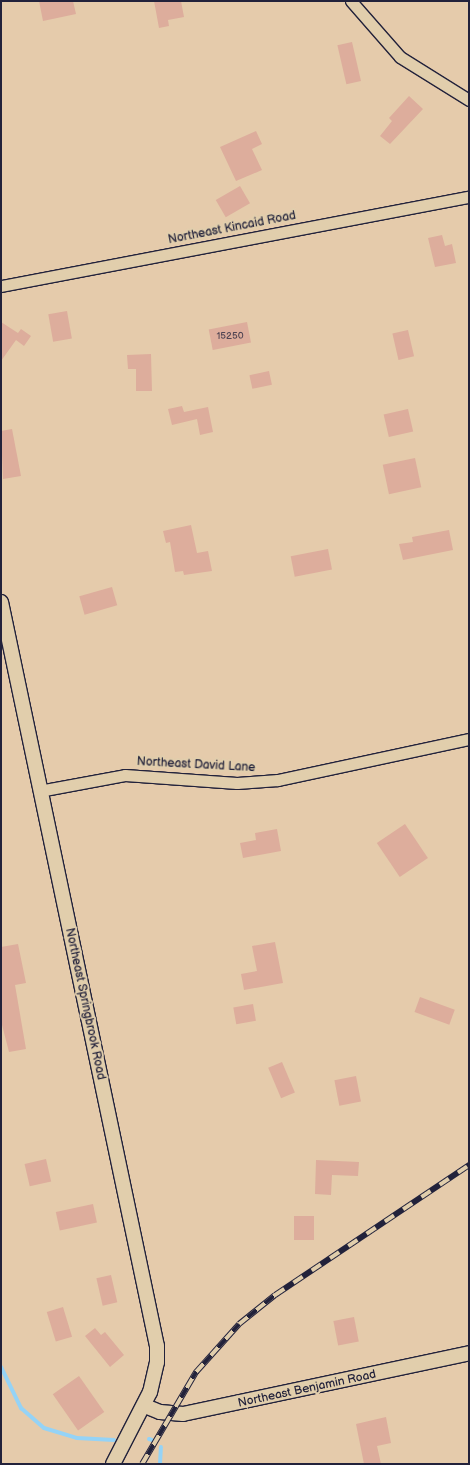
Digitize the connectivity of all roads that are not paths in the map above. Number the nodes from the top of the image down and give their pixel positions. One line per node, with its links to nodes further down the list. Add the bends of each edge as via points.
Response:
1 (351, 1): 2 (street, via 400,57)
2 (469, 100)
3 (469, 197): 4 (street, Northeast Kincaid Road)
4 (1, 286)
5 (1, 602): 7 (street, Northeast Springbrook Road)
6 (469, 739): 7 (street, Northeast David Lane, via 278,780 223,782 125,775)
7 (40, 791): 9 (street, Northeast Springbrook Road, via 154,1323 157,1362)
8 (469, 1353): 9 (street, Northeast Benjamin Road, via 183,1414 160,1412)
9 (145, 1406): 10 (street, Northeast Springbrook Road)
10 (113, 1464)

